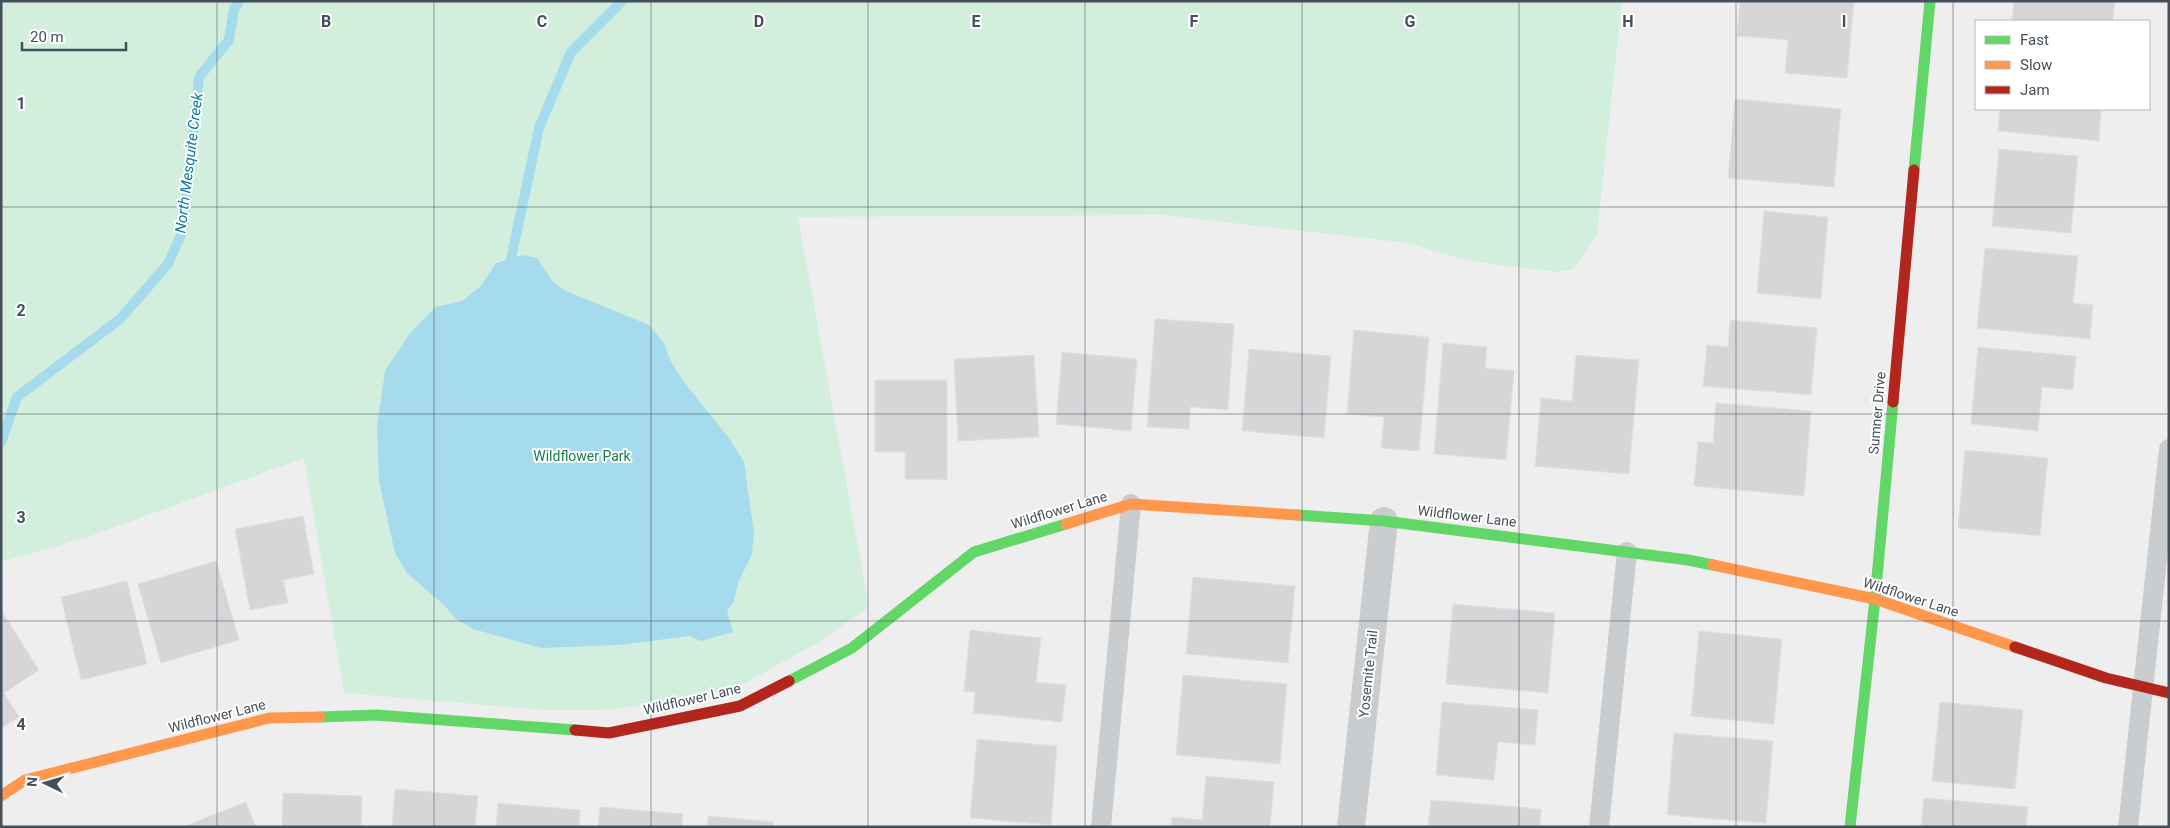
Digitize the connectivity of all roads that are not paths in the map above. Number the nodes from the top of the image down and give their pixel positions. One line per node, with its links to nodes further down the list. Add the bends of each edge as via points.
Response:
1 (1930, 1): 6 (street, Sumner Drive)
2 (2169, 448): 7 (lane)
3 (1131, 504): 4 (street, Wildflower Lane); 9 (street, Wildflower Lane, via 974,552 852,648 740,706 609,732 376,715 269,718 24,780); 10 (lane)
4 (1384, 521): 5 (street, Wildflower Lane); 11 (street, Yosemite Trail)
5 (1627, 552): 6 (street, Wildflower Lane, via 1688,560); 12 (lane)
6 (1875, 599): 7 (street, Wildflower Lane); 13 (street, Sumner Drive)
7 (2143, 688): 8 (street, Wildflower Lane); 14 (lane)
8 (2169, 693)
9 (1, 796)
10 (1101, 827)
11 (1352, 827)
12 (1599, 827)
13 (1850, 827)
14 (2128, 827)

